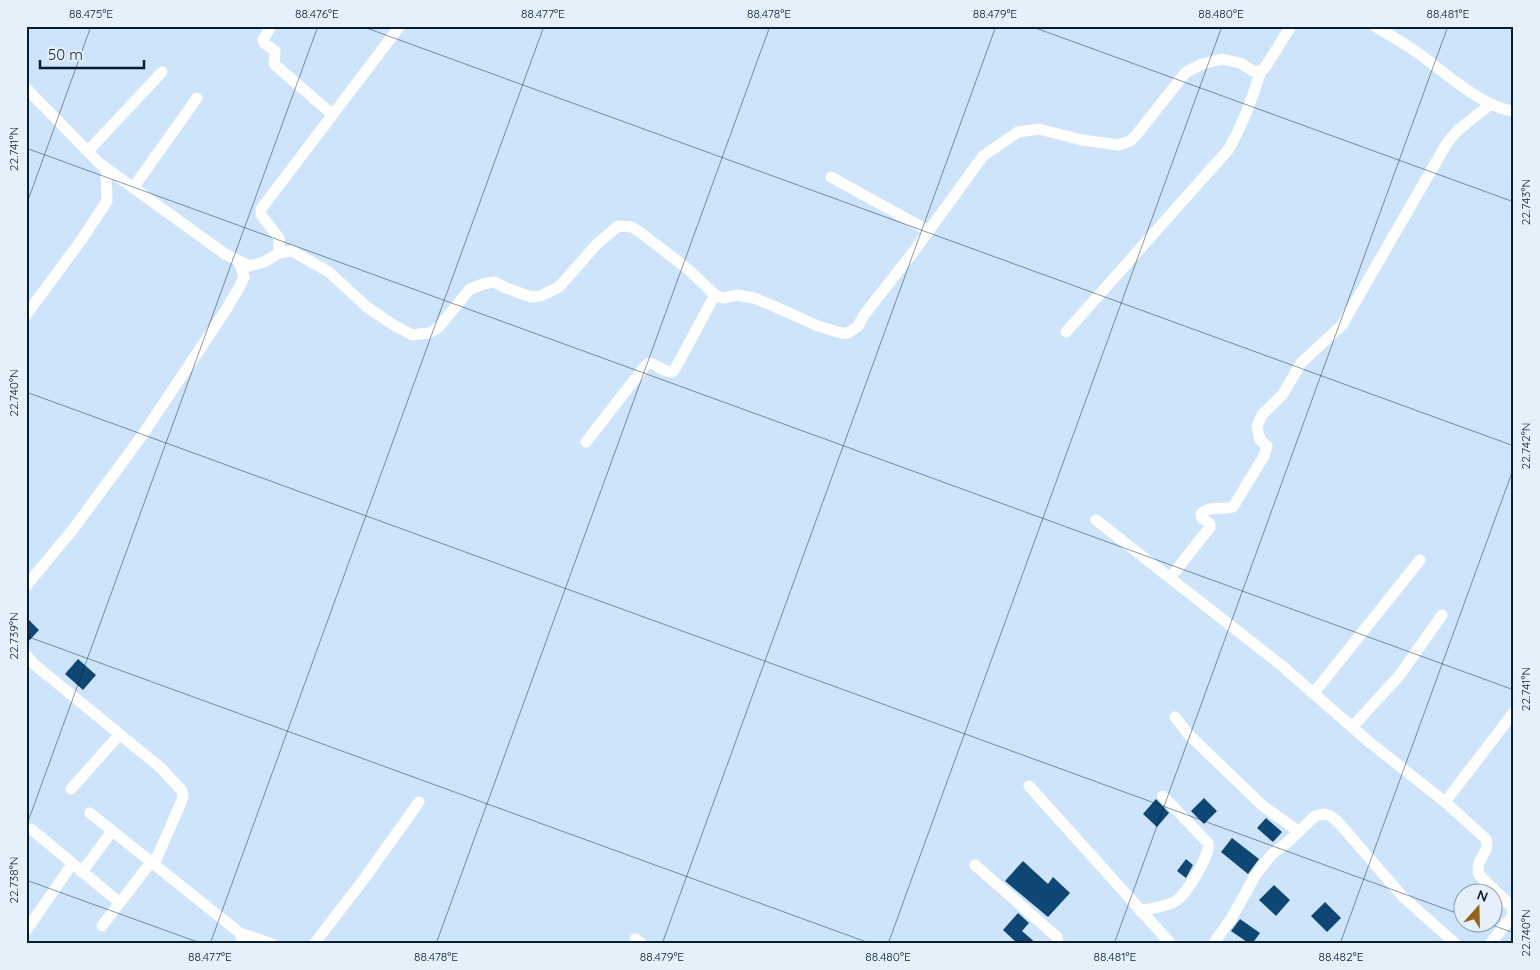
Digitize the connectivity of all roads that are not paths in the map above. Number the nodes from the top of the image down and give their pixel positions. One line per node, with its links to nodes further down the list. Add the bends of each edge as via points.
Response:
1 (271, 26): 11 (street, via 263,40 275,51 274,64)
2 (400, 26): 11 (street)
3 (1292, 26): 5 (street)
4 (1375, 26): 9 (street)
5 (1261, 71): 16 (street, via 1222,59 1186,72 1137,134 1130,141 1118,145 1039,129 1018,132 982,156); 21 (street, via 1245,119 1228,150)
6 (162, 72): 12 (street)
7 (27, 90): 12 (street)
8 (197, 98): 15 (street)
9 (1491, 104): 10 (street); 25 (street, via 1447,143 1342,325 1301,363 1283,394 1262,415 1257,426 1260,440 1267,446 1264,456 1233,507 1212,508 1201,514 1210,527)
10 (1514, 111)
11 (333, 115): 17 (street, via 261,210 279,238)
12 (88, 151): 13 (street)
13 (106, 168): 15 (street); 20 (street, via 107,201)
14 (831, 177): 16 (street)
15 (133, 188): 18 (street)
16 (928, 231): 19 (street, via 858,326 848,333 818,326 754,298)
17 (279, 253): 18 (street, via 249,266); 19 (street, via 292,251 329,272 367,307 412,335 438,328 470,289 483,284 494,282 531,297 559,287 596,245 618,226 632,227 641,233)
18 (239, 261): 26 (street, via 244,277 224,313 141,437 74,528)
19 (716, 295): 22 (street, via 675,369 668,372 650,363 646,365)
20 (26, 314)
21 (1066, 332)
22 (586, 442)
23 (1096, 520): 25 (street)
24 (1420, 560): 29 (street)
25 (1170, 578): 29 (street)
26 (26, 586)
27 (1442, 615): 32 (street, via 1399,676)
28 (26, 655): 33 (street)
29 (1313, 694): 32 (street)
30 (1514, 712): 38 (street)
31 (1174, 717): 42 (street, via 1263,806)
32 (1352, 727): 38 (street)
33 (120, 734): 35 (street); 43 (street, via 161,768 182,791 180,805)
34 (1028, 786): 49 (street)
35 (71, 789)
36 (1163, 796): 49 (street, via 1208,843 1209,849 1198,873 1179,899)
37 (419, 802): 54 (street)
38 (1445, 802): 47 (street, via 1486,839 1488,844 1477,869 1479,875)
39 (90, 813): 41 (street)
40 (31, 829): 44 (street)
41 (112, 831): 43 (street); 46 (street)
42 (1298, 832): 57 (street, via 1271,855 1255,876); 58 (street, via 1315,816 1331,816 1402,897)
43 (152, 863): 48 (street); 52 (street)
44 (72, 864): 46 (street); 51 (street)
45 (975, 865): 55 (street, via 1058,936)
46 (82, 872): 48 (street)
47 (1510, 901): 59 (street, via 1512,916)
48 (120, 903): 50 (street)
49 (1140, 911): 56 (street)
50 (102, 926)
51 (26, 930)
52 (241, 939): 53 (street)
53 (272, 944)
54 (314, 944)
55 (1058, 944)
56 (1171, 944)
57 (1213, 944)
58 (1456, 944)
59 (1490, 944)

